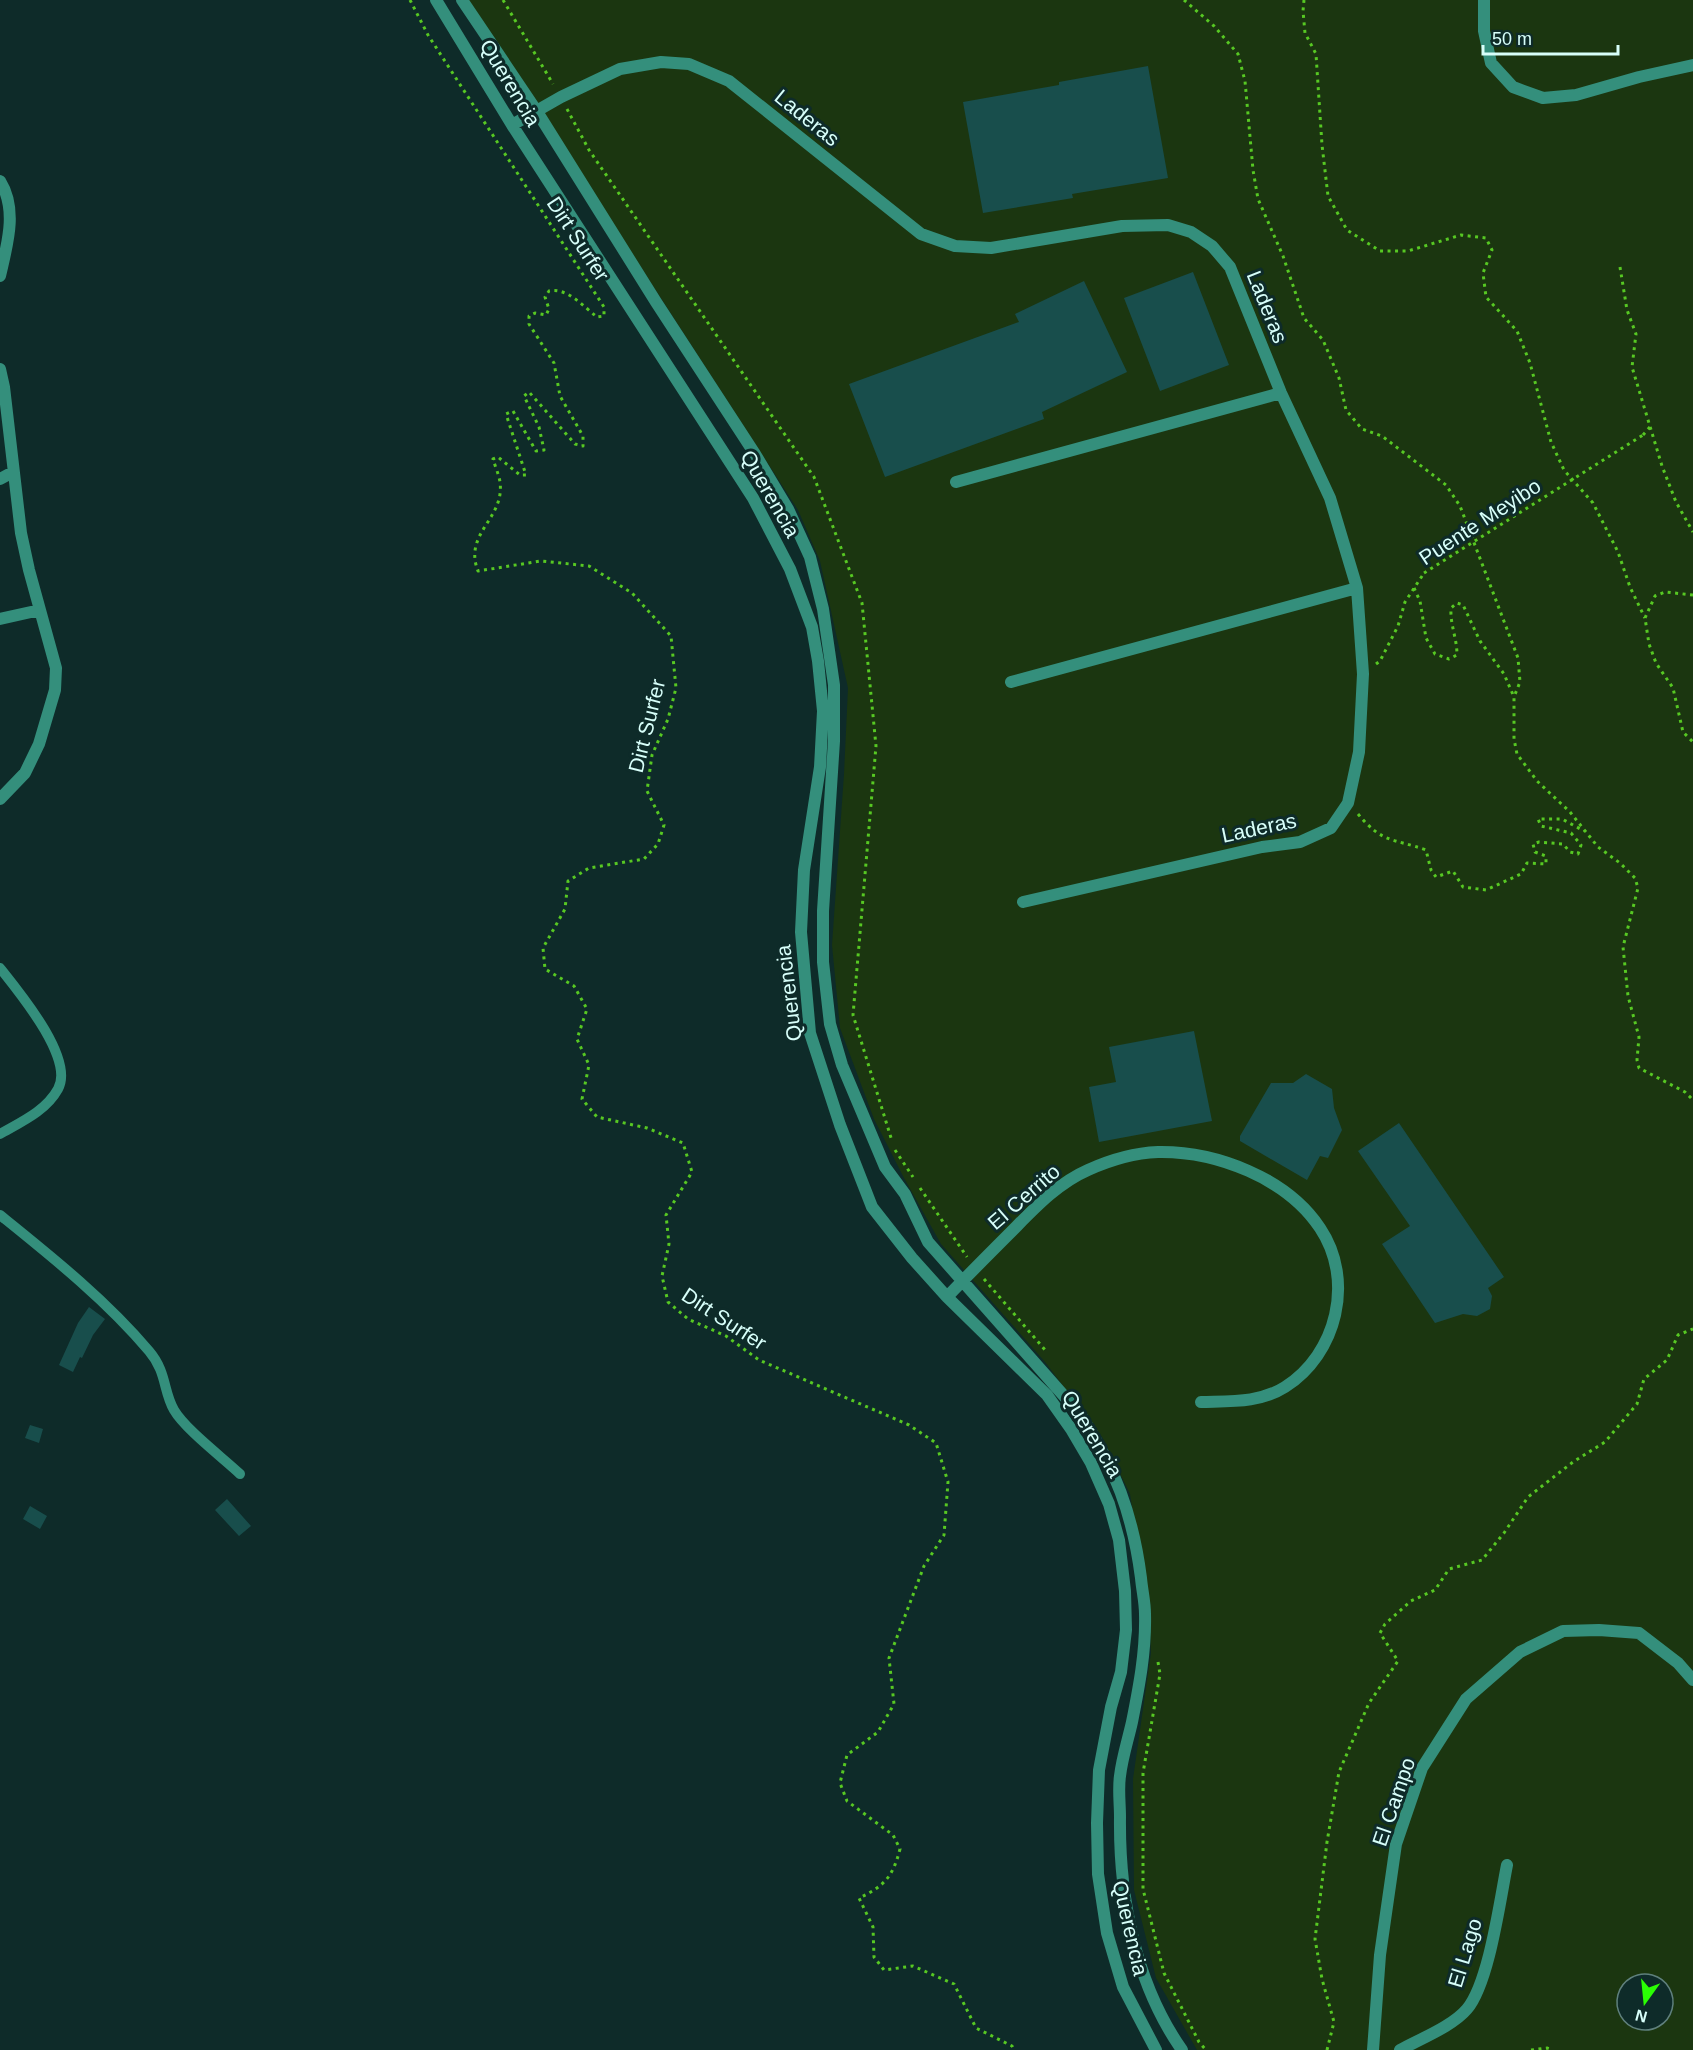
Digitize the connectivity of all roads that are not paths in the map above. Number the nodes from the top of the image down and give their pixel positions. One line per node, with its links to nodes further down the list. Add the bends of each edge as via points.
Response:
1 (436, 0): 6 (street, Querencia)
2 (462, 0): 5 (street, Querencia)
3 (1484, 0): 4 (street, via 1484,31 1491,63 1513,87 1543,98 1576,95)
4 (1693, 65)
5 (536, 110): 6 (street, Laderas); 10 (street, Laderas, via 620,69 661,62 689,64 729,81 921,234 955,246 991,248 1122,226 1168,225 1191,232 1212,246 1230,267); 18 (street, Querencia, via 788,509 810,557 823,609)
6 (512, 125): 19 (street, Querencia, via 753,498 790,568 812,627)
7 (0, 181): 8 (street, via 10,205 11,224)
8 (0, 276)
9 (0, 369): 11 (street)
10 (1281, 393): 13 (street); 14 (street, Laderas, via 1330,498)
11 (13, 472): 12 (street); 15 (street, via 21,533)
12 (0, 479)
13 (956, 482)
14 (1357, 588): 17 (street); 21 (street, Laderas, via 1363,674 1359,752 1348,803 1331,828 1300,842 1262,847)
15 (40, 610): 16 (street); 20 (street, via 56,668 55,690 39,744 25,773)
16 (0, 620)
17 (1011, 682)
18 (834, 685): 19 (street); 25 (street, Querencia, via 823,962 830,1024 842,1065 885,1167 904,1194 928,1242)
19 (821, 688): 26 (street, Querencia, via 820,767 804,870 801,932 810,1033 872,1207)
20 (0, 800)
21 (1023, 902)
22 (0, 968): 23 (lane, via 56,1049 62,1077 59,1088 40,1111)
23 (0, 1134)
24 (0, 1215): 28 (lane, via 57,1261 151,1353 161,1369 174,1410)
25 (963, 1281): 26 (street, El Cerrito); 27 (street, El Cerrito, via 1065,1183 1087,1170 1132,1155 1183,1153 1218,1160 1271,1182 1321,1229 1337,1268 1339,1289 1331,1332 1307,1369 1284,1388 1258,1398); 32 (street, Querencia, via 1080,1414 1115,1475 1135,1536 1145,1612 1144,1649 1120,1776 1122,1881 1143,1973)
26 (947, 1297): 31 (street, Querencia, via 1047,1395 1091,1463 1119,1540 1126,1630 1121,1672 1099,1770 1098,1874 1107,1933 1123,1987)
27 (1201, 1402)
28 (240, 1474)
29 (1693, 1680): 33 (street, El Campo, via 1639,1633 1563,1631 1520,1652 1466,1699 1422,1768 1396,1844 1380,1955)
30 (1507, 1865): 34 (street, El Lago, via 1488,1957 1467,2008)
31 (1156, 2050)
32 (1182, 2050)
33 (1373, 2050)
34 (1400, 2050)

